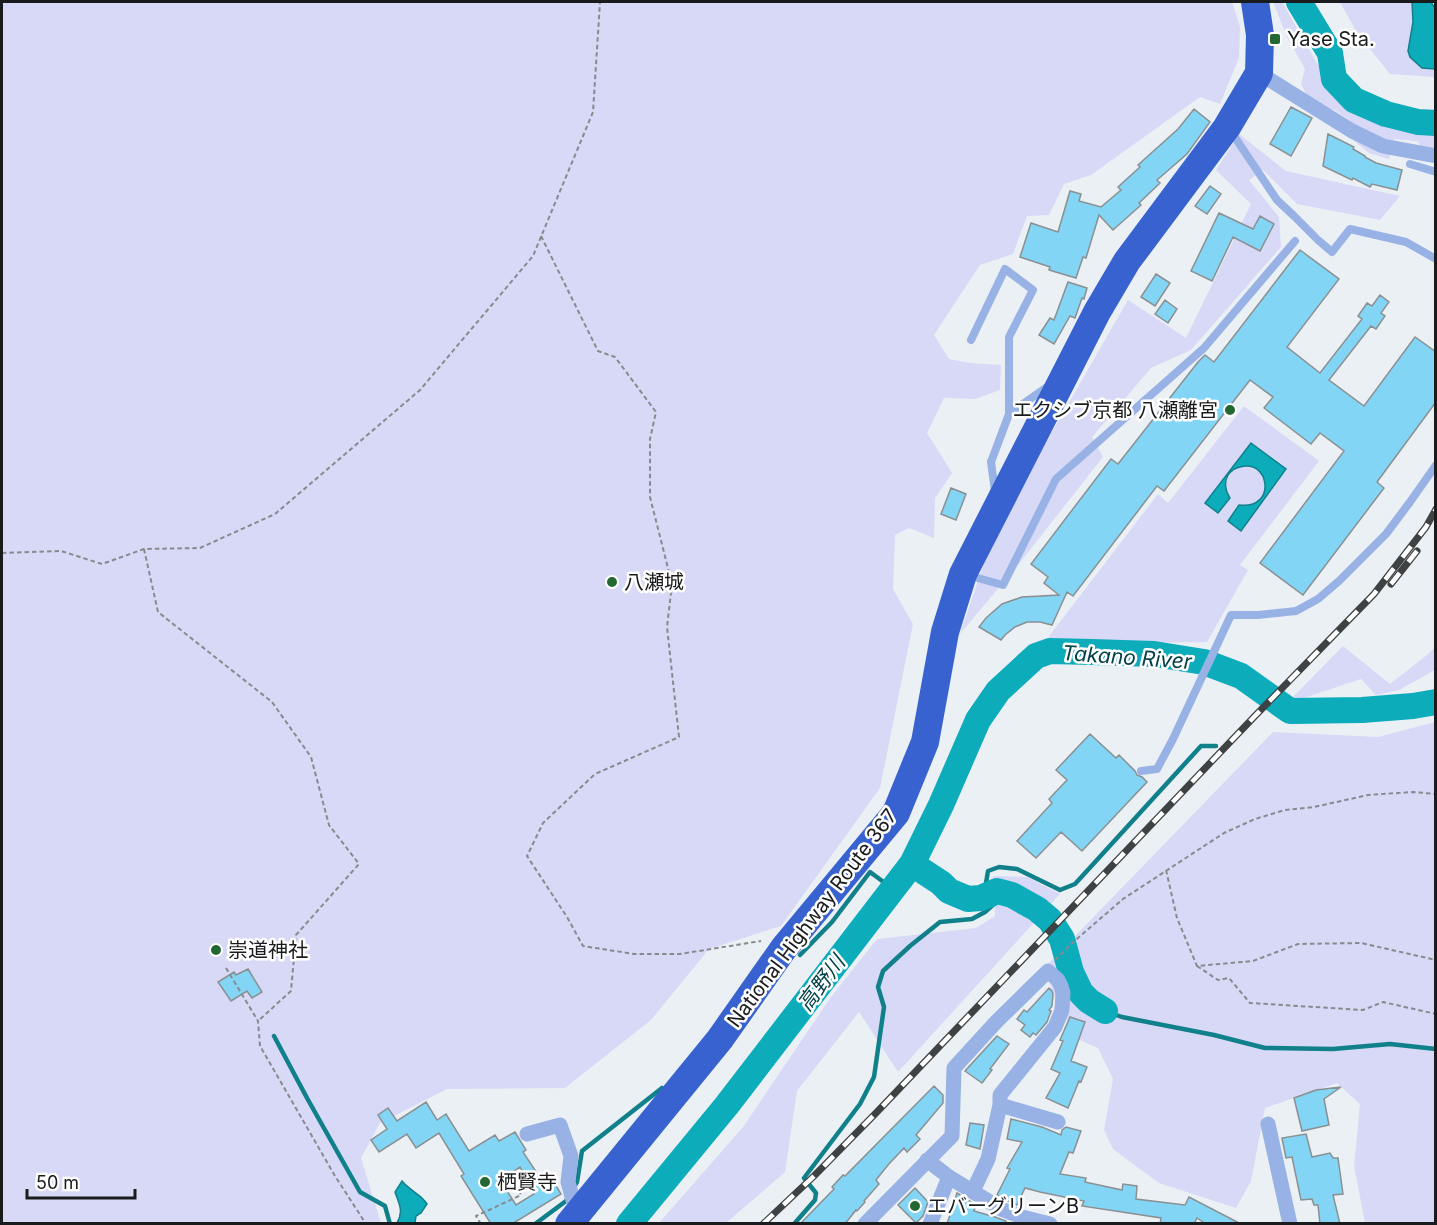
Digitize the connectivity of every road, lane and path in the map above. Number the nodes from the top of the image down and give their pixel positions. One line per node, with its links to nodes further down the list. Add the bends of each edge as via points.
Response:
1 (600, 2): 9 (path, via 593,112)
2 (1255, 2): 3 (highway, National Highway Route 367, via 1260,35)
3 (1259, 73): 4 (highway, National Highway Route 367); 5 (street, via 1372,141)
4 (1227, 127): 8 (lane, via 1277,200); 12 (highway, National Highway Route 367, via 1127,261)
5 (1436, 156)
6 (1410, 164): 7 (lane)
7 (1436, 172)
8 (1306, 230): 10 (lane, via 1332,252 1350,229 1406,242); 18 (lane, via 1204,348 1056,479 1003,585)
9 (541, 236): 16 (path, via 532,256 420,390 275,514 200,548); 22 (path, via 598,351 615,357 656,412 650,439 650,497 672,584 667,627 679,737 595,774 543,823 526,856 583,946 634,954 680,954)
10 (1436, 259)
11 (971, 340): 13 (lane, via 1005,269 1033,290 1009,337)
12 (1065, 375): 13 (lane); 15 (highway, National Highway Route 367)
13 (1009, 414): 15 (lane, via 991,462)
14 (1436, 465): 19 (lane, via 1386,534 1318,599 1296,611 1231,615 1157,769)
15 (997, 508): 18 (highway, National Highway Route 367)
16 (144, 549): 17 (path, via 102,564 61,551); 28 (path, via 158,612 272,702 311,757 329,825 360,864 296,935 291,991)
17 (2, 553)
18 (963, 574): 37 (highway, National Highway Route 367, via 945,632 925,742 896,813 784,948 720,1039)
19 (1141, 771)
20 (1436, 794): 21 (path, via 1368,795 1285,810 1224,833)
21 (1166, 870): 23 (path, via 1123,899); 25 (path, via 1177,918)
22 (767, 939)
23 (1059, 955)
24 (1436, 960): 25 (path, via 1361,943 1298,944 1253,961)
25 (1197, 966): 27 (path, via 1218,981 1228,978 1250,1003 1363,1010 1383,1002)
26 (226, 968): 28 (path)
27 (1436, 1014)
28 (258, 1021): 39 (path, via 260,1046)
29 (1000, 1105): 30 (street); 33 (street, via 1000,1095 1055,1027 1062,1010 1061,986 1048,971 954,1068 952,1136); 35 (street, via 988,1158)
30 (1058, 1122)
31 (1268, 1124): 44 (street)
32 (527, 1134): 37 (street, via 560,1125 571,1156 568,1182)
33 (927, 1160): 34 (street); 41 (street)
34 (949, 1177): 35 (street); 42 (street)
35 (973, 1191): 38 (street)
36 (520, 1193): 40 (path, via 476,1216)
37 (575, 1216)
38 (1021, 1220): 43 (street)
39 (366, 1224)
40 (481, 1224)
41 (865, 1224)
42 (930, 1224)
43 (1050, 1224)
44 (1290, 1224)

